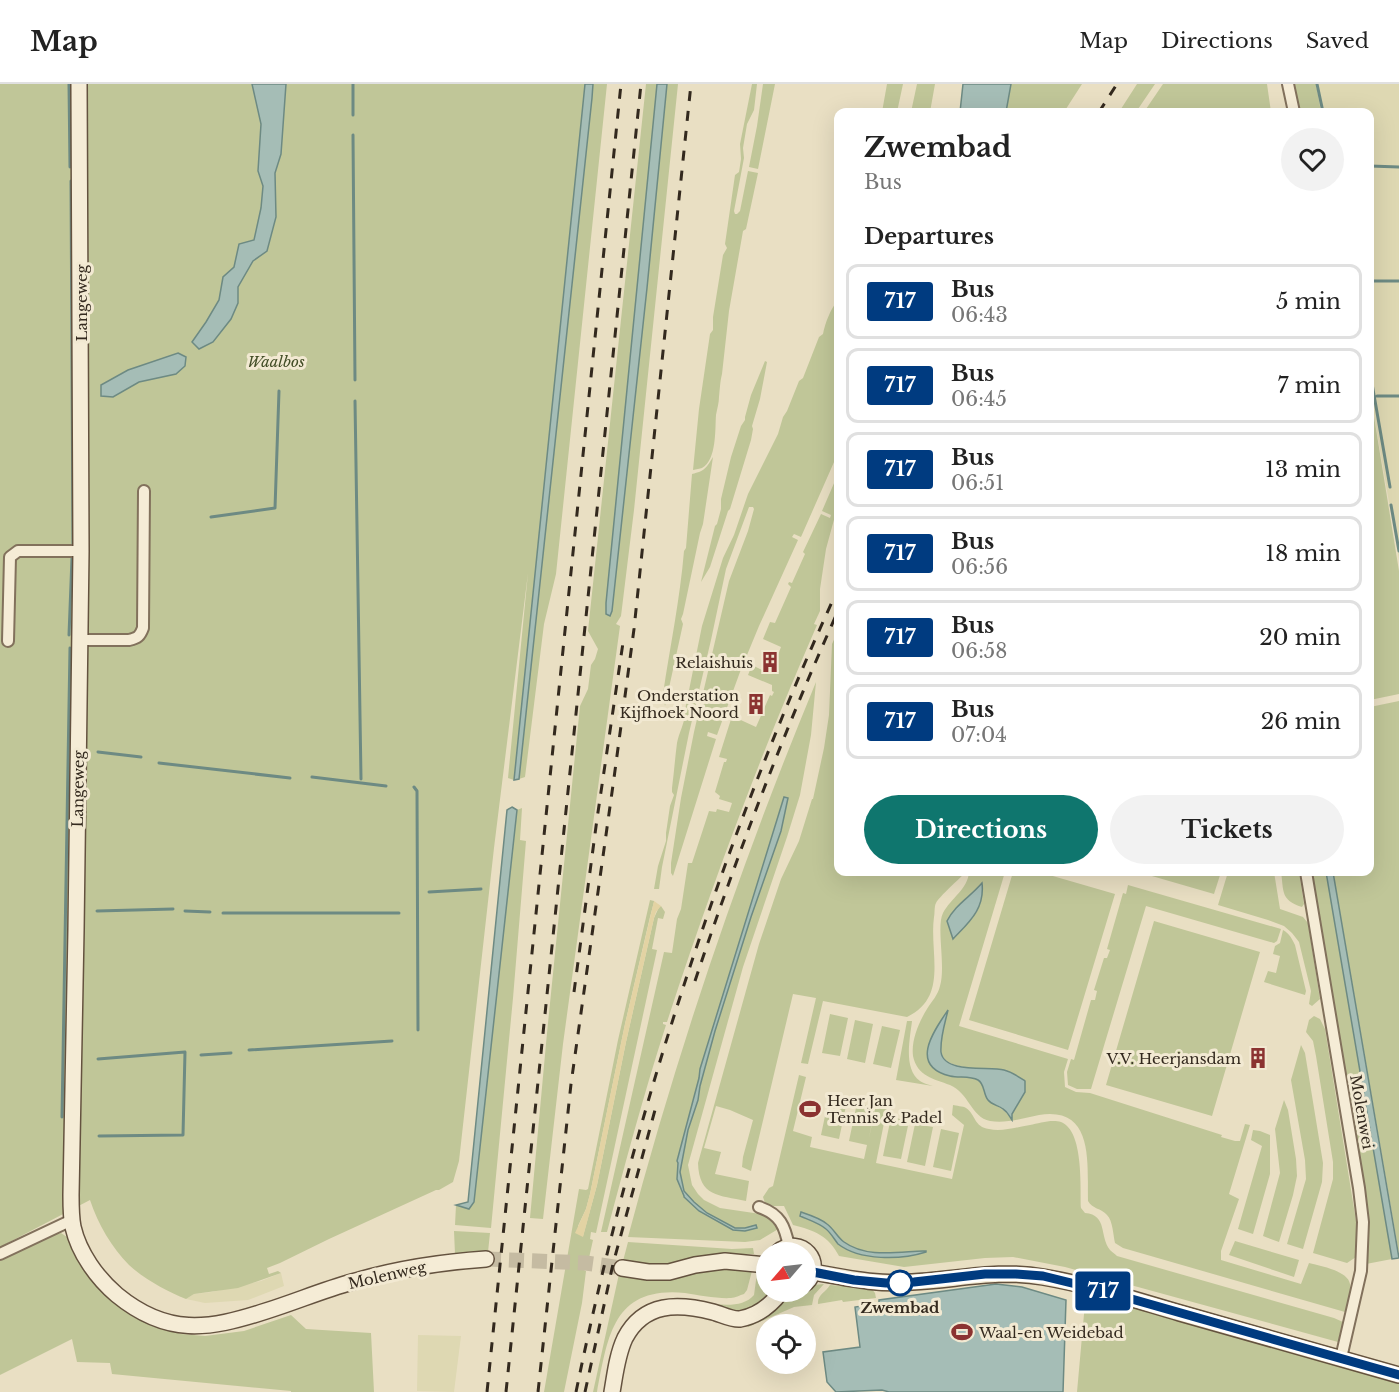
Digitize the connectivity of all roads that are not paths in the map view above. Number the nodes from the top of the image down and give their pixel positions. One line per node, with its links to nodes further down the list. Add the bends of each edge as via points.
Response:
1 (79, 84): 5 (main road, Langeweg)
2 (1288, 84): 3 (street)
3 (1293, 108)
4 (144, 491): 6 (street, via 140,636 129,640)
5 (81, 551): 6 (main road, Langeweg); 7 (street, via 18,551 10,557)
6 (80, 640): 10 (main road, Langeweg)
7 (8, 641)
8 (1307, 876): 19 (street, Molenwei, via 1364,1222 1361,1270)
9 (759, 1207): 11 (street, via 778,1218 786,1231)
10 (72, 1220): 12 (street); 18 (main road, Langeweg, via 85,1256 110,1289 160,1320 202,1326 220,1324)
11 (785, 1242)
12 (0, 1254)
13 (486, 1259): 18 (main road, Molenweg, via 396,1271)
14 (756, 1264): 15 (main road, via 725,1261 669,1272)
15 (622, 1268)
16 (816, 1278): 19 (main road, via 886,1283 985,1274 1043,1276)
17 (773, 1302): 21 (main road, via 764,1310 738,1319 688,1307 646,1314 625,1339)
18 (291, 1303)
19 (1341, 1358): 20 (main road)
20 (1399, 1375)
21 (612, 1392)

